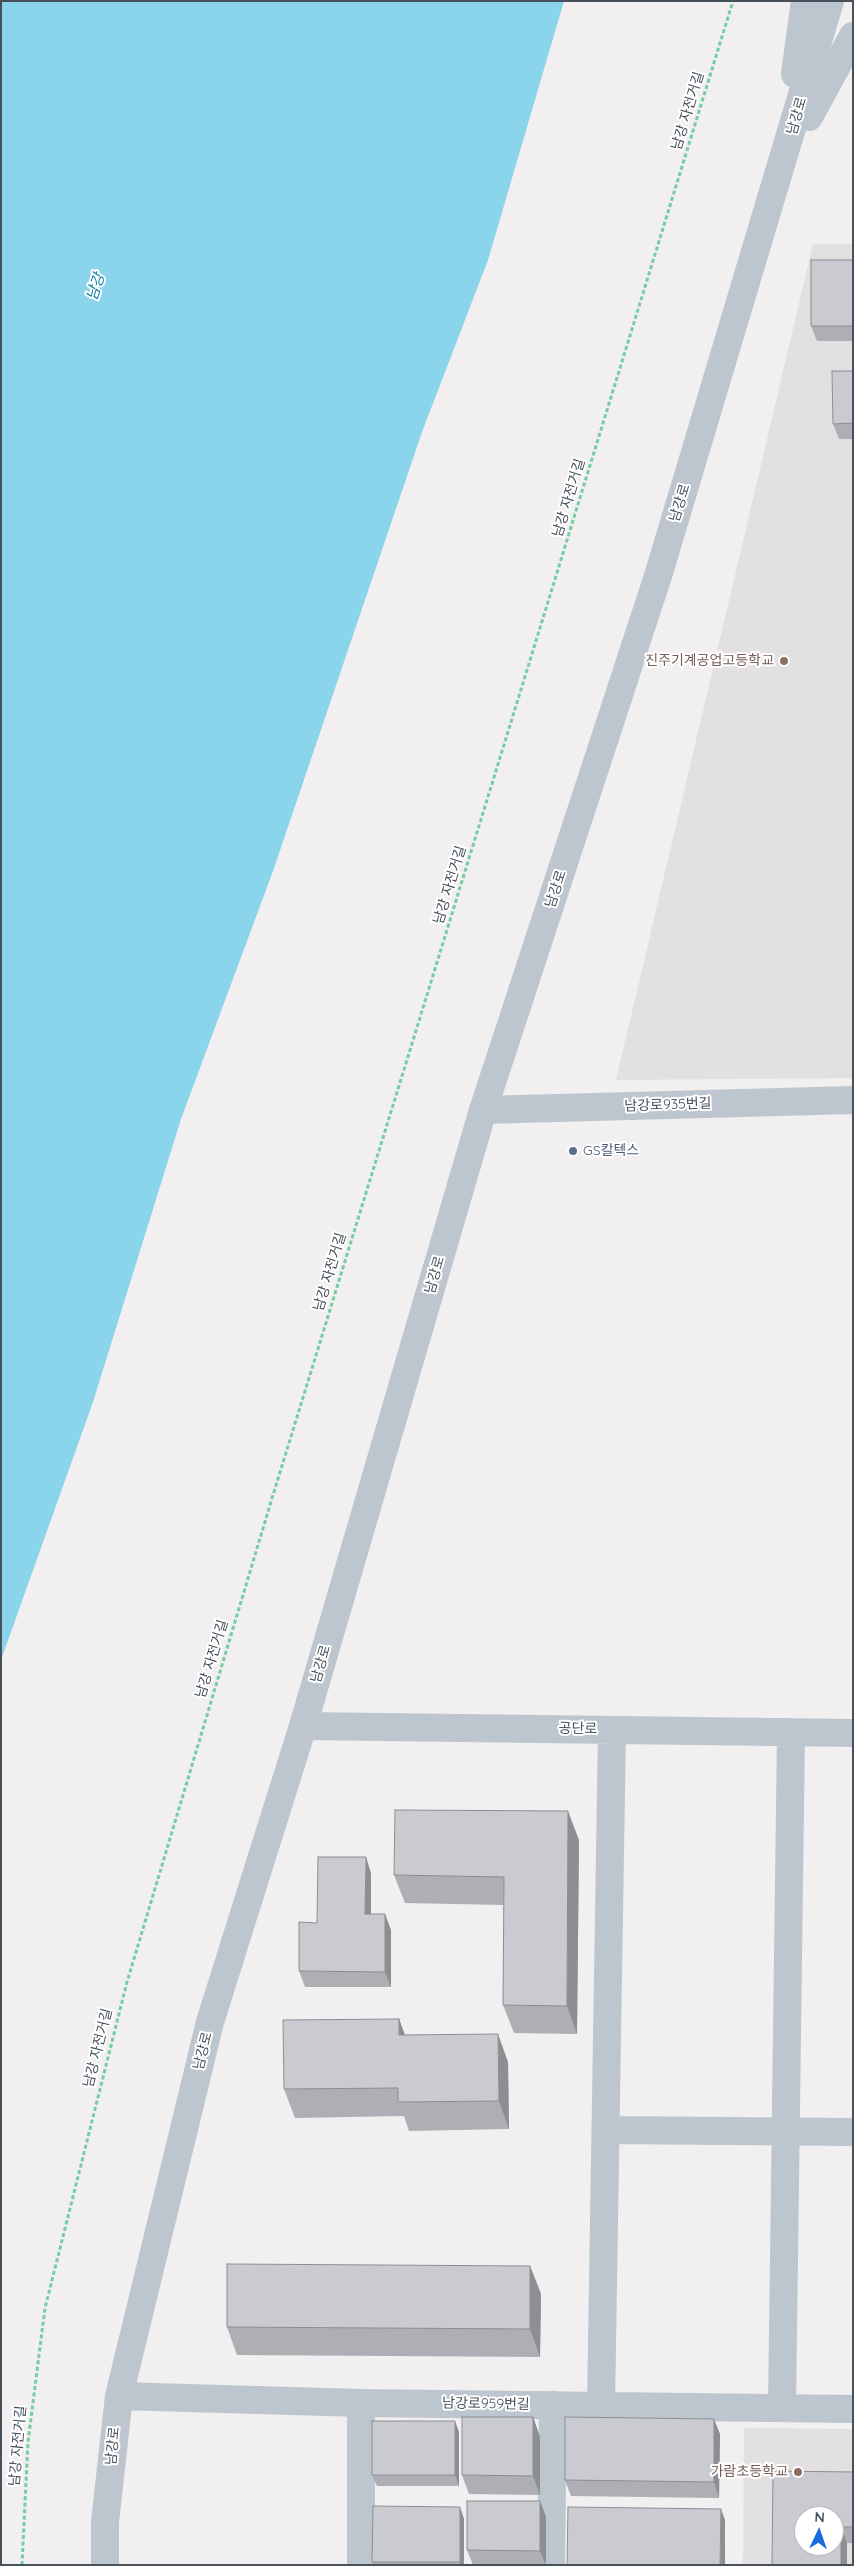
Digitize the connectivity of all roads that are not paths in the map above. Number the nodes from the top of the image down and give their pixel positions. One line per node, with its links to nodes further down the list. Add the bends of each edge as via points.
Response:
1 (805, 1): 4 (street)
2 (830, 1): 4 (street, 남강로)
3 (853, 36): 4 (street)
4 (783, 166): 6 (street, 남강로, via 658,576)
5 (853, 1100): 6 (street, 남강로935번길)
6 (483, 1110): 7 (street, 남강로)
7 (303, 1726): 8 (street, 공단로); 14 (street, 남강로, via 210,2022)
8 (612, 1730): 9 (street, 공단로); 11 (street)
9 (791, 1732): 10 (street, 공단로); 12 (street)
10 (853, 1733)
11 (606, 2130): 12 (street); 17 (street)
12 (786, 2132): 13 (street); 18 (street)
13 (853, 2132)
14 (119, 2396): 15 (street, 남강로959번길); 20 (street, 남강로, via 105,2522)
15 (361, 2403): 16 (street, 남강로959번길); 21 (street)
16 (553, 2406): 17 (street, 남강로959번길); 22 (street)
17 (601, 2406): 18 (street, 남강로959번길)
18 (782, 2408): 19 (street, 남강로959번길)
19 (853, 2409)
20 (105, 2565)
21 (361, 2565)
22 (551, 2565)

